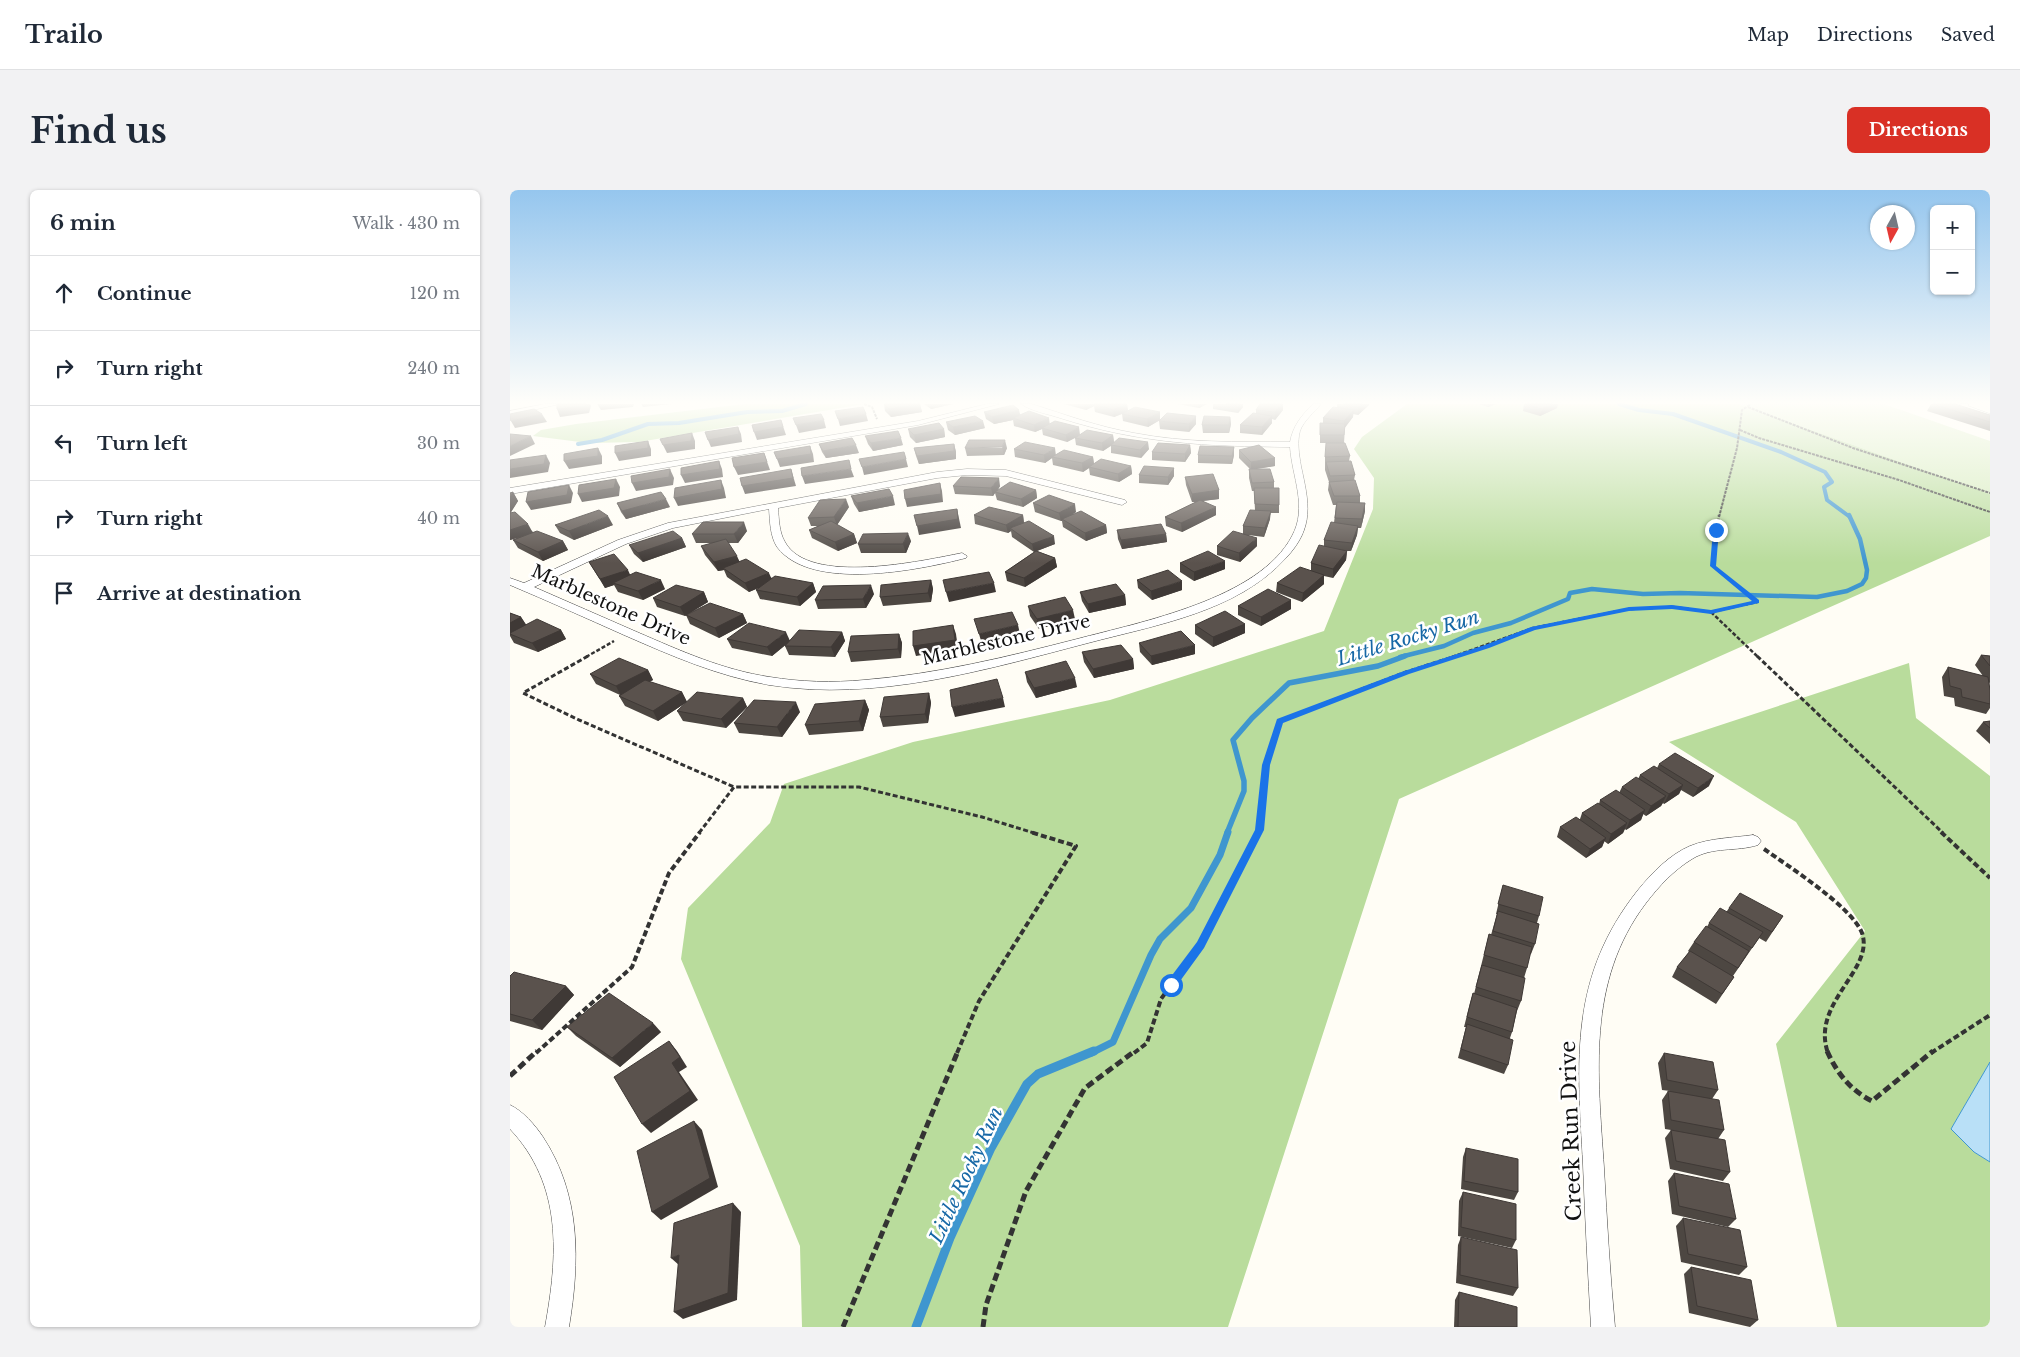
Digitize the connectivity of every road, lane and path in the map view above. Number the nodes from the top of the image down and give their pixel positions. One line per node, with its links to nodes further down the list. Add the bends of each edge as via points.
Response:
1 (713, 457): 6 (street)
2 (1295, 457): 15 (street, Marblestone Drive, via 1304,515 1295,540 1272,567 1237,590 1188,612 978,668 920,679 799,684 741,676 700,664)
3 (1734, 457): 14 (path, via 1722,496 1713,566 1757,602)
4 (1823, 457): 10 (path)
5 (1881, 457): 7 (path)
6 (510, 491)
7 (1990, 493)
8 (1122, 502): 9 (street, via 1016,475 986,472 937,475)
9 (773, 505): 11 (street, via 781,545 794,556 814,565 845,570 880,570); 13 (street, via 653,530)
10 (1990, 512)
11 (962, 556)
12 (510, 581): 13 (street, Marblestone Drive)
13 (525, 587): 15 (street, Marblestone Drive)
14 (1711, 612): 18 (path); 24 (path, via 1672,607 1629,609 1533,628 1279,721 1266,765 1260,830 1200,945 1161,999 1147,1043 1085,1088 1026,1191 986,1305)
15 (628, 632): 16 (path, via 523,693)
16 (734, 787): 20 (path, via 670,873 632,967); 23 (path, via 859,787 982,817 1076,846 979,1001)
17 (1753, 841): 19 (path, via 1844,909 1862,933 1864,950 1858,967 1845,982 1827,1014 1825,1030 1825,1048 1841,1078 1856,1094 1872,1102 1940,1046); 25 (street, Creek Run Drive, via 1701,848 1660,876 1635,902 1605,958 1594,994 1587,1077)
18 (1990, 878)
19 (1990, 1015)
20 (510, 1076)
21 (510, 1115): 22 (street, via 544,1155 562,1206 566,1238 565,1273)
22 (557, 1327)
23 (843, 1327)
24 (983, 1327)
25 (1603, 1327)

